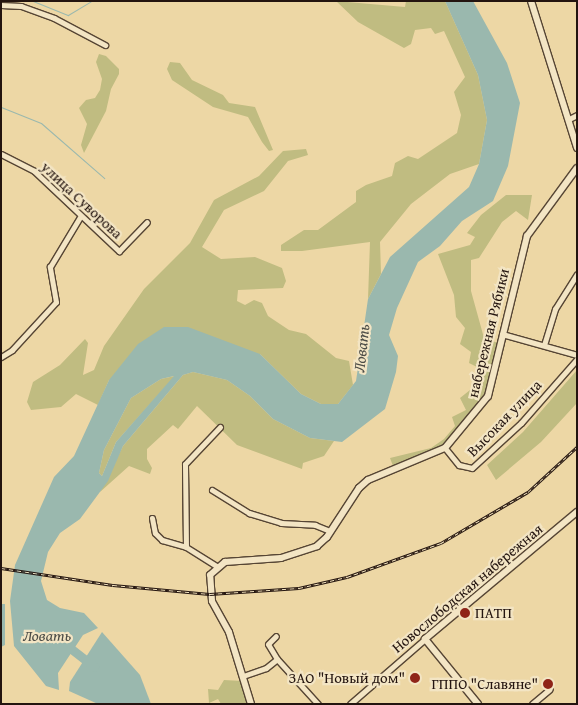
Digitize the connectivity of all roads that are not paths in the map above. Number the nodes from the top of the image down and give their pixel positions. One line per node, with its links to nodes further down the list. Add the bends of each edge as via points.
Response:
1 (531, 1): 5 (street)
2 (1, 4): 3 (street, via 21,6 54,18)
3 (105, 45)
4 (577, 115): 5 (street)
5 (569, 119): 6 (street)
6 (577, 148)
7 (1, 154): 9 (street, улица Суворова, via 34,171)
8 (577, 168): 12 (street, набережная Рябики, via 527,236)
9 (80, 217): 10 (street, улица Суворова, via 119,251); 15 (street, via 50,268 56,302 12,350)
10 (147, 222)
11 (577, 274): 13 (street, via 556,309)
12 (502, 334): 13 (street); 18 (street, набережная Рябики, via 486,402)
13 (544, 345): 14 (street)
14 (577, 355)
15 (1, 357)
16 (577, 359): 18 (street, Высокая улица, via 521,423 472,468 459,465)
17 (220, 427): 23 (street, via 185,464)
18 (445, 448): 22 (street, набережная Рябики, via 368,480 358,488)
19 (212, 490): 22 (street, via 248,513 281,523 315,525)
20 (577, 512): 26 (street, Новослободская набережная)
21 (152, 518): 23 (street, via 156,534 162,540)
22 (330, 531): 24 (street, набережная Рябики, via 317,546 301,554 225,562)
23 (186, 547): 24 (street)
24 (217, 566): 28 (street, via 210,575 209,592 229,632)
25 (276, 636): 27 (street, via 268,644)
26 (425, 639): 32 (street, Новослободская набережная); 33 (street)
27 (277, 659): 28 (street, via 266,668); 31 (street)
28 (243, 676): 30 (street)
29 (550, 689): 34 (street)
30 (251, 704)
31 (318, 704)
32 (350, 704)
33 (478, 704)
34 (532, 704)

